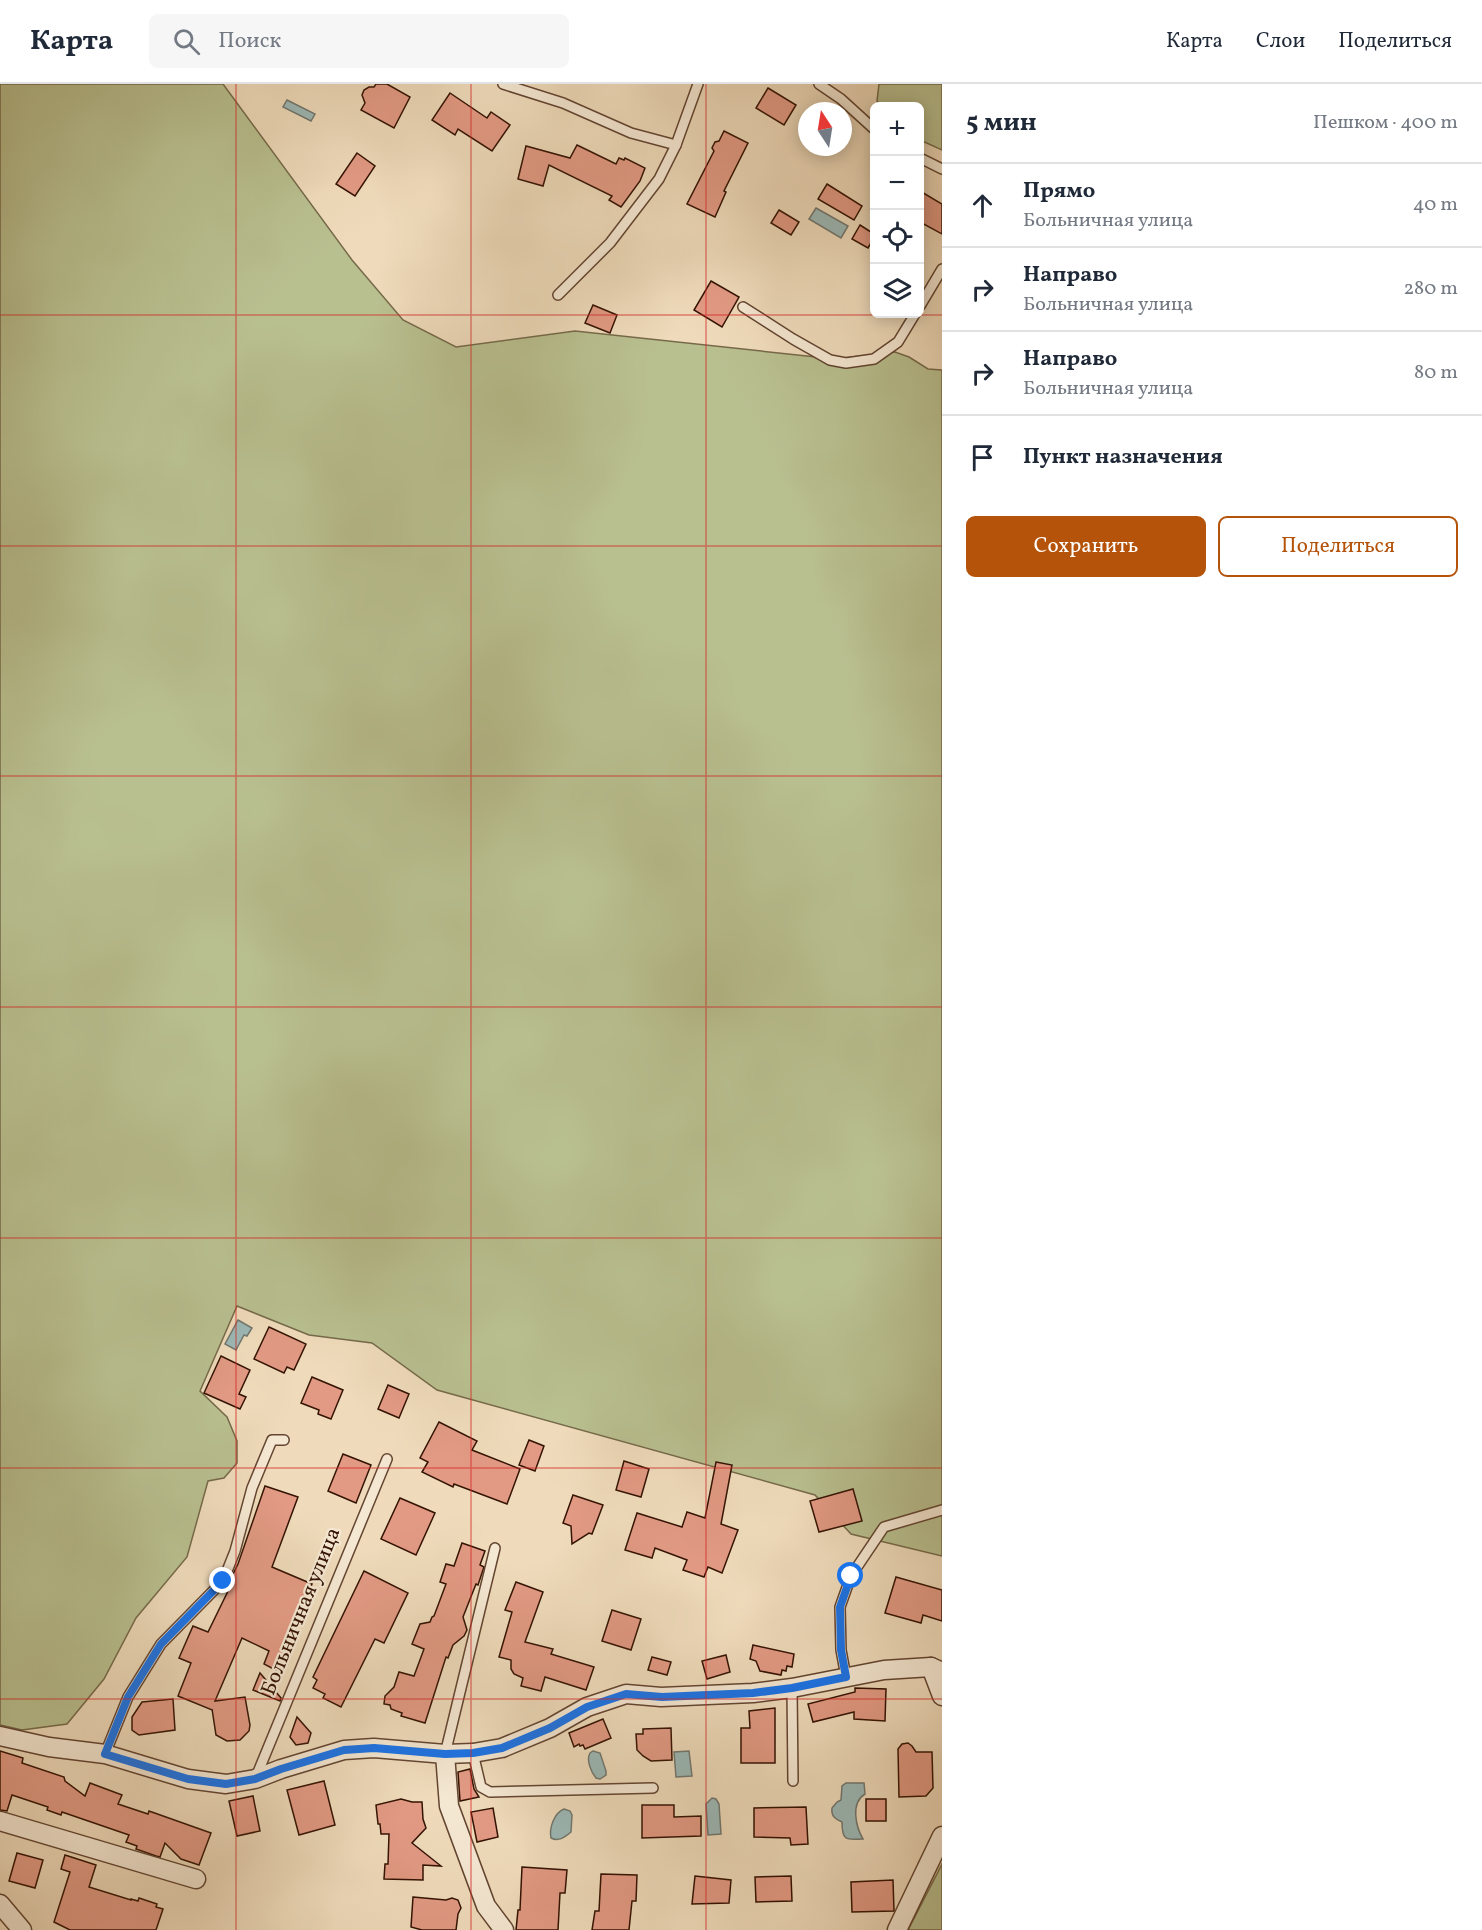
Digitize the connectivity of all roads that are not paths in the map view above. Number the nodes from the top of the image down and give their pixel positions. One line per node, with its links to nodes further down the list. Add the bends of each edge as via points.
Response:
1 (503, 84): 5 (lane, via 563,103 631,133)
2 (698, 84): 5 (lane)
3 (819, 84): 4 (lane)
4 (870, 125)
5 (676, 145): 9 (lane, via 659,179 610,243)
6 (924, 160): 7 (lane)
7 (942, 169)
8 (942, 269): 10 (lane)
9 (558, 295)
10 (924, 299)
11 (743, 307): 12 (lane, via 830,360 846,363 874,359 898,342)
12 (913, 318)
13 (284, 1440): 23 (lane, via 272,1440 252,1488 236,1551 223,1581 161,1644 128,1697)
14 (387, 1459): 25 (lane, Больничная улица)
15 (942, 1510): 18 (lane, via 884,1527 851,1576 840,1607)
16 (495, 1548): 24 (lane)
17 (936, 1670): 18 (street, via 884,1670); 20 (street)
18 (846, 1677): 19 (street)
19 (792, 1688): 22 (street, via 662,1697 626,1694 587,1707 502,1748); 26 (lane)
20 (942, 1696)
21 (0, 1736): 23 (street)
22 (473, 1753): 24 (street); 27 (lane, via 482,1787 490,1792)
23 (105, 1754): 25 (street, via 188,1779 226,1784)
24 (445, 1754): 25 (street, via 374,1748 344,1750); 33 (street, via 449,1806 486,1906)
25 (255, 1779)
26 (794, 1781)
27 (653, 1788)
28 (0, 1821): 30 (street)
29 (942, 1836): 34 (street)
30 (196, 1879)
31 (0, 1904): 32 (street)
32 (22, 1930)
33 (504, 1930)
34 (897, 1930)

